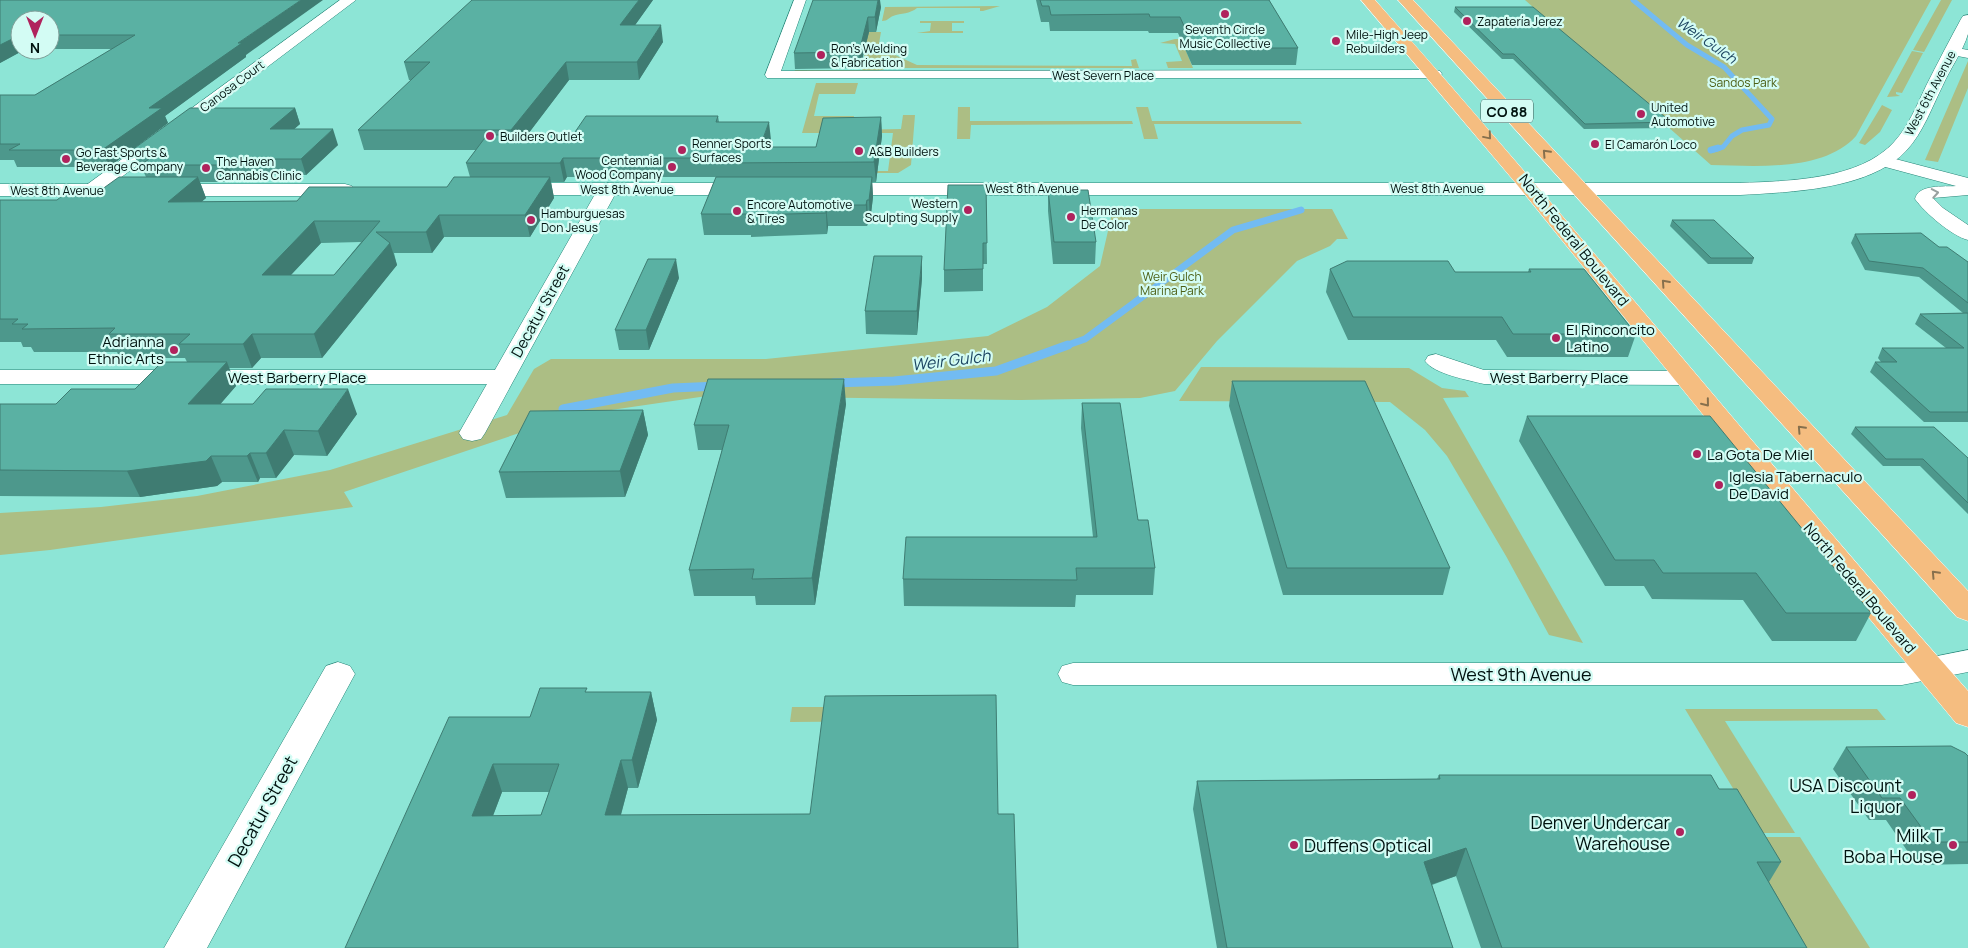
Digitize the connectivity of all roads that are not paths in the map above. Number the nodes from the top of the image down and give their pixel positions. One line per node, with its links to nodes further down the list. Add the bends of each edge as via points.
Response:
1 (349, 0): 18 (main road, Canosa Court)
2 (800, 0): 8 (street, West Severn Place, via 772,75)
3 (1369, 0): 4 (main road); 8 (main road, North Federal Boulevard)
4 (1400, 4): 12 (main road, CO 88, one-way to 4)
5 (1968, 19): 6 (main road, West 6th Avenue)
6 (1952, 51): 7 (street); 9 (main road, West 6th Avenue, via 1909,134)
7 (1968, 54)
8 (1434, 74): 11 (main road, North Federal Boulevard, one-way to 11)
9 (1884, 161): 10 (street); 12 (main road, West 8th Avenue, via 1847,175 1790,186 1740,189)
10 (1968, 183)
11 (1531, 188): 12 (main road, West 8th Avenue); 16 (main road, West 8th Avenue); 25 (main road, North Federal Boulevard)
12 (1578, 188): 27 (main road, CO 88, one-way to 12)
13 (493, 189): 14 (main road, West 8th Avenue)
14 (608, 189): 15 (main road, West 8th Avenue); 24 (main road, Decatur Street)
15 (763, 189)
16 (821, 189)
17 (0, 190): 18 (main road, West 8th Avenue)
18 (92, 190): 19 (main road, West 8th Avenue)
19 (366, 190)
20 (1968, 190): 21 (street, one-way to 20, via 1937,212 1924,196)
21 (1968, 234)
22 (1436, 361): 25 (street, West Barberry Place, via 1484,377)
23 (0, 377): 24 (street, West Barberry Place)
24 (503, 377): 26 (main road, Decatur Street)
25 (1685, 378): 29 (main road, North Federal Boulevard, one-way to 29)
26 (472, 433)
27 (1968, 610)
28 (1968, 661): 29 (street, West 9th Avenue)
29 (1928, 669): 31 (street, West 9th Avenue, via 1902,674); 32 (main road, North Federal Boulevard)
30 (338, 674): 33 (main road, Decatur Street)
31 (1073, 674)
32 (1968, 714)
33 (186, 948)

